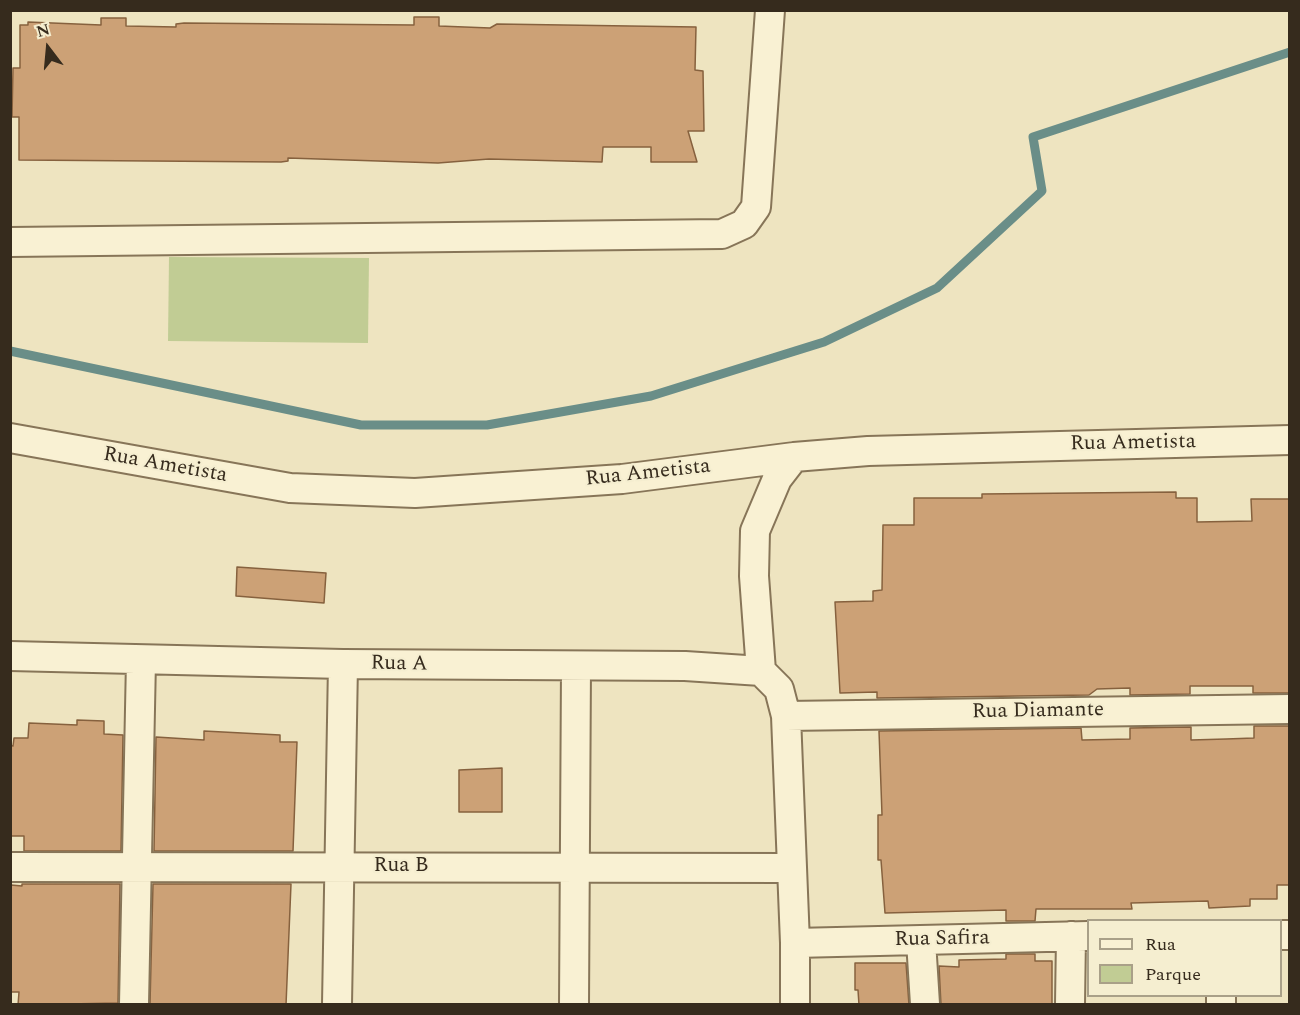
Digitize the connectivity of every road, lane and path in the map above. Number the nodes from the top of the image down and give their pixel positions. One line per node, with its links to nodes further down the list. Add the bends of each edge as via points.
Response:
1 (770, 10): 2 (street, via 756,207 744,224 722,234)
2 (10, 242)
3 (10, 438): 5 (street, Rua Ametista, via 290,488 415,494 622,479)
4 (1290, 440): 5 (street, Rua Ametista, via 868,451)
5 (794, 457): 10 (street, via 777,479 755,531 754,576)
6 (10, 656): 7 (street, Rua A)
7 (141, 660): 8 (street, Rua A); 13 (street)
8 (343, 664): 9 (street, Rua A); 14 (street)
9 (576, 667): 10 (street, Rua A, via 685,666); 15 (street)
10 (776, 692): 11 (street, Rua Diamante); 16 (street)
11 (1290, 709)
12 (10, 867): 13 (street, Rua B)
13 (137, 867): 14 (street, Rua B); 20 (street)
14 (340, 867): 15 (street, Rua B); 21 (street)
15 (574, 868): 16 (street, Rua B); 22 (street)
16 (792, 868): 19 (street)
17 (1080, 936): 18 (street, Rua Safira); 25 (street)
18 (921, 940): 19 (street, Rua Safira); 24 (street)
19 (795, 943): 23 (street)
20 (134, 1005)
21 (337, 1005)
22 (574, 1005)
23 (795, 1005)
24 (925, 1005)
25 (1070, 1005)

